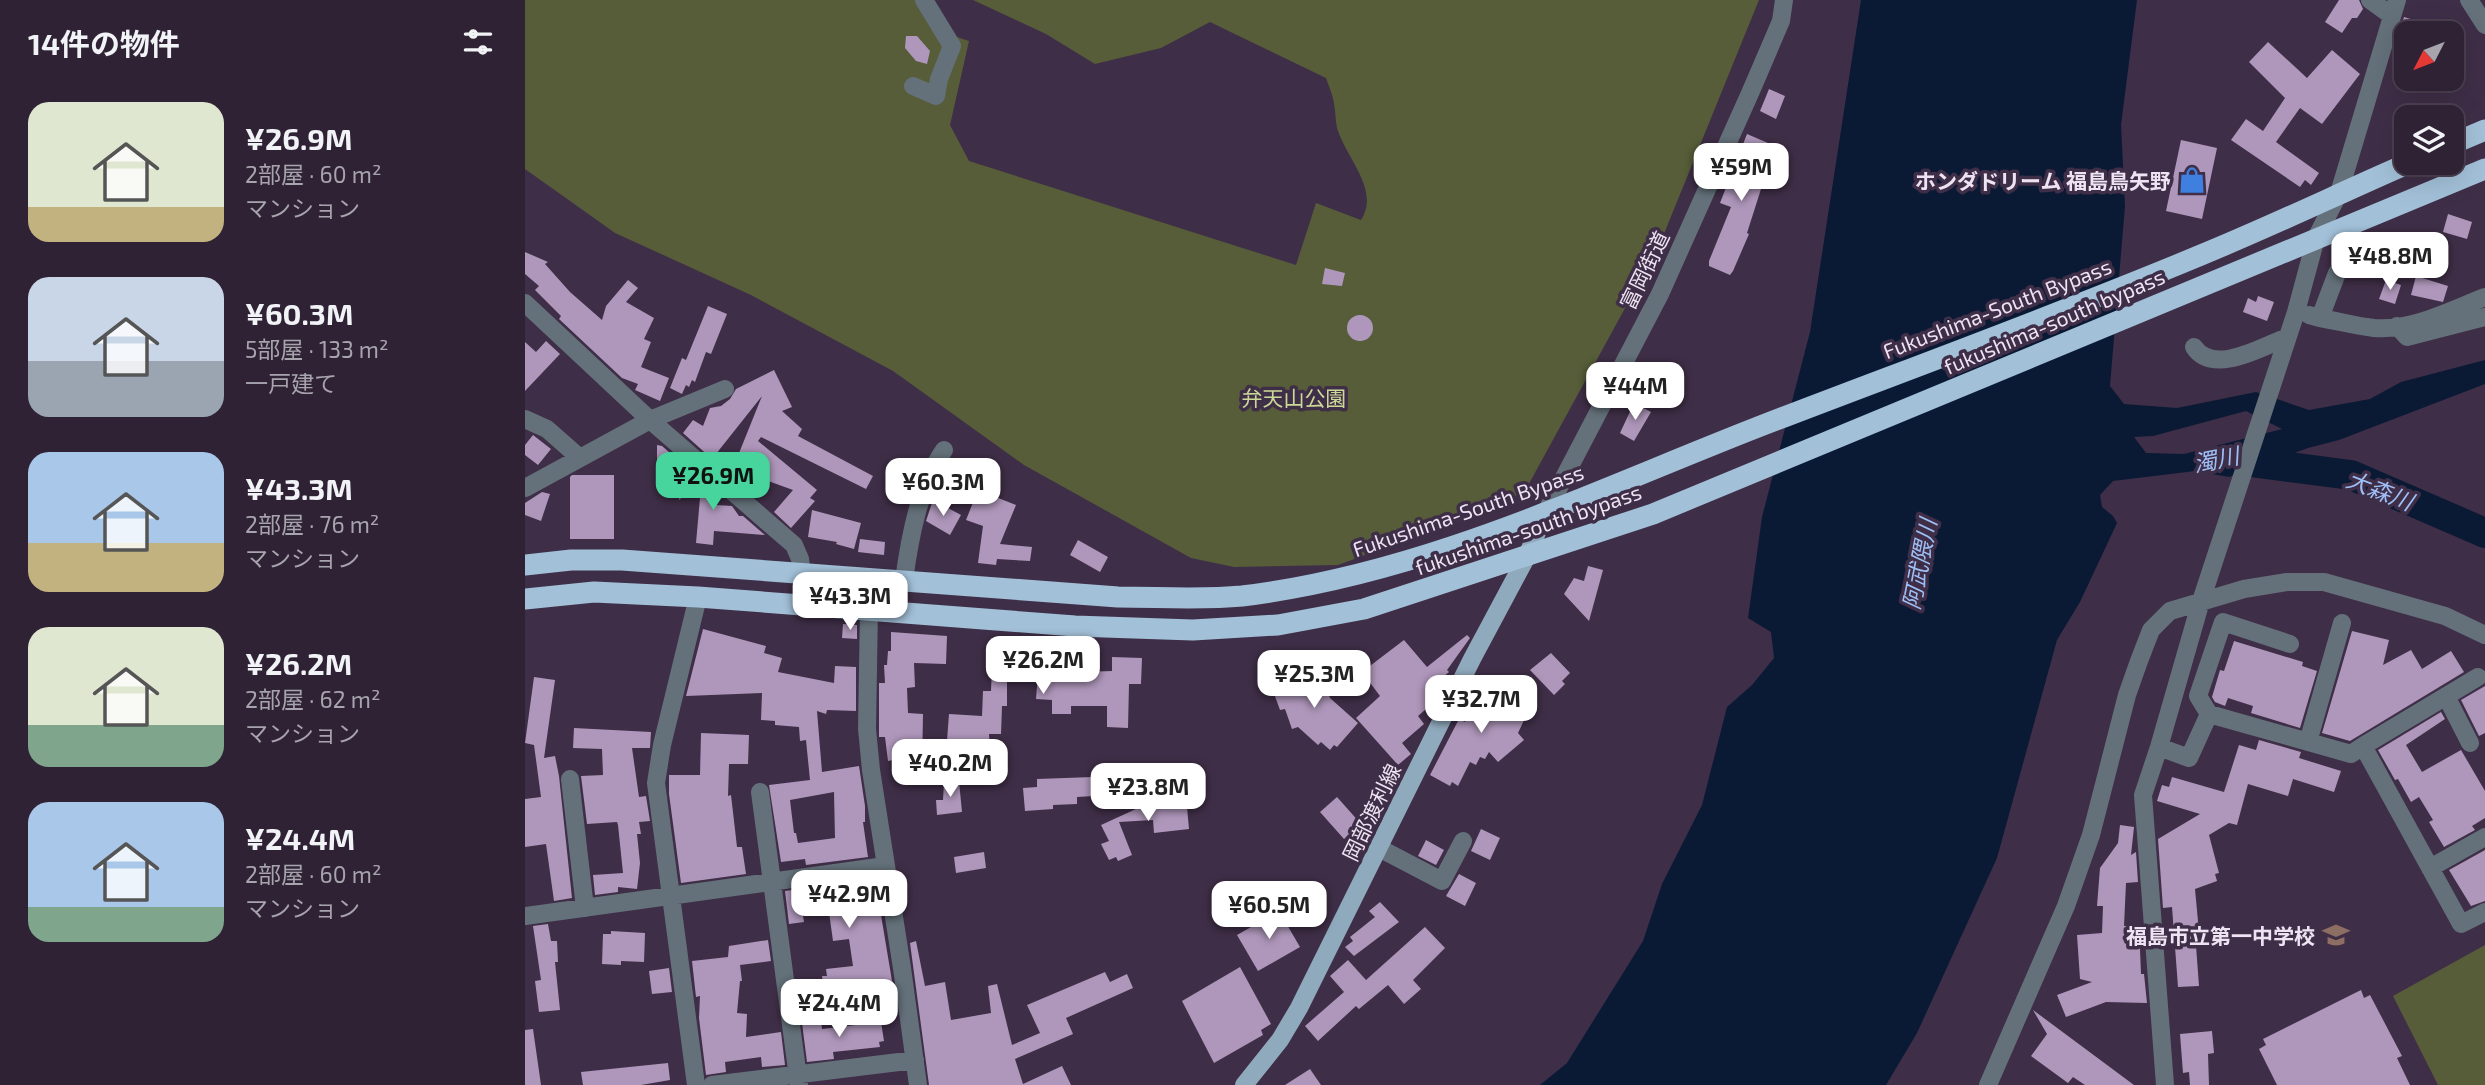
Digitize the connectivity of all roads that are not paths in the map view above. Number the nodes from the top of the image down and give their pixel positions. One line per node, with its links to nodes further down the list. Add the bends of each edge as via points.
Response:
1 (924, 0): 7 (street, via 952,46 936,96)
2 (1784, 0): 29 (street, 富岡街道, via 1781,21 1660,294)
3 (2370, 0): 5 (street)
4 (2469, 0): 6 (street)
5 (2395, 8): 12 (street)
6 (2485, 25)
7 (913, 86)
8 (2485, 130): 9 (highway)
9 (2464, 139)
10 (2394, 169): 12 (highway, Fukushima-South Bypass)
11 (2485, 169): 13 (highway, fukushima-south bypass)
12 (2339, 193): 13 (street); 29 (highway, Fukushima-South Bypass, via 2199,257)
13 (2316, 238): 17 (street); 30 (highway, fukushima-south bypass, via 1653,514)
14 (2337, 273): 19 (street)
15 (2485, 297): 20 (street, via 2436,317)
16 (525, 303): 25 (street)
17 (2296, 312): 19 (street); 21 (street)
18 (2485, 317): 20 (street, via 2407,337)
19 (2320, 318): 20 (street, via 2376,328)
20 (2397, 326)
21 (2287, 337): 22 (street, via 2235,358 2207,359); 36 (street)
22 (2194, 347)
23 (725, 389): 25 (street)
24 (525, 419): 27 (street, via 547,429)
25 (650, 419): 27 (street); 32 (street, via 794,545)
26 (944, 450): 33 (street, via 916,517)
27 (580, 458): 28 (street)
28 (525, 488)
29 (1545, 514): 30 (main road, 岡部渡利線); 33 (highway, Fukushima-South Bypass, via 1346,578 1237,596 1118,597)
30 (1526, 558): 37 (highway, fukushima-south bypass, via 1364,609 1278,625 1193,630 1075,626); 52 (main road, 岡部渡利線)
31 (525, 565): 32 (highway, Fukushima-South Bypass, via 622,560)
32 (802, 573): 33 (highway, Fukushima-South Bypass)
33 (904, 580)
34 (698, 597): 35 (highway, fukushima-south bypass, via 594,592); 37 (highway, fukushima-south bypass); 56 (street, via 656,783)
35 (525, 599)
36 (2201, 601): 39 (street, via 2287,582 2324,582 2445,616); 47 (street); 66 (street, via 2170,611 2151,630 2127,695 2091,835 2066,906)
37 (869, 608): 53 (street, via 867,729)
38 (2342, 623): 44 (street)
39 (2485, 635)
40 (2290, 644): 43 (street, via 2223,622 2198,696)
41 (2478, 677): 42 (street)
42 (2446, 696): 45 (street); 46 (street)
43 (2209, 714): 44 (street); 47 (street, via 2189,758)
44 (2308, 742): 46 (street, via 2351,754)
45 (2470, 743)
46 (2363, 746): 54 (street)
47 (2159, 747): 67 (street, via 2143,795)
48 (570, 779): 57 (street)
49 (760, 792): 55 (street)
50 (2485, 837): 54 (street)
51 (1463, 841): 52 (street, via 1442,881)
52 (1379, 848): 65 (main road, 岡部渡利線, via 1299,1008)
53 (885, 866): 55 (street); 60 (street)
54 (2430, 868): 58 (street, via 2461,925)
55 (773, 883): 56 (street); 61 (street)
56 (673, 896): 57 (street); 62 (street)
57 (585, 908): 59 (street)
58 (2485, 912)
59 (525, 916)
60 (915, 1060): 61 (street); 64 (street)
61 (799, 1079): 63 (street)
62 (696, 1085)
63 (712, 1085)
64 (918, 1085)
65 (1244, 1085)
66 (1988, 1085)
67 (2165, 1085)

